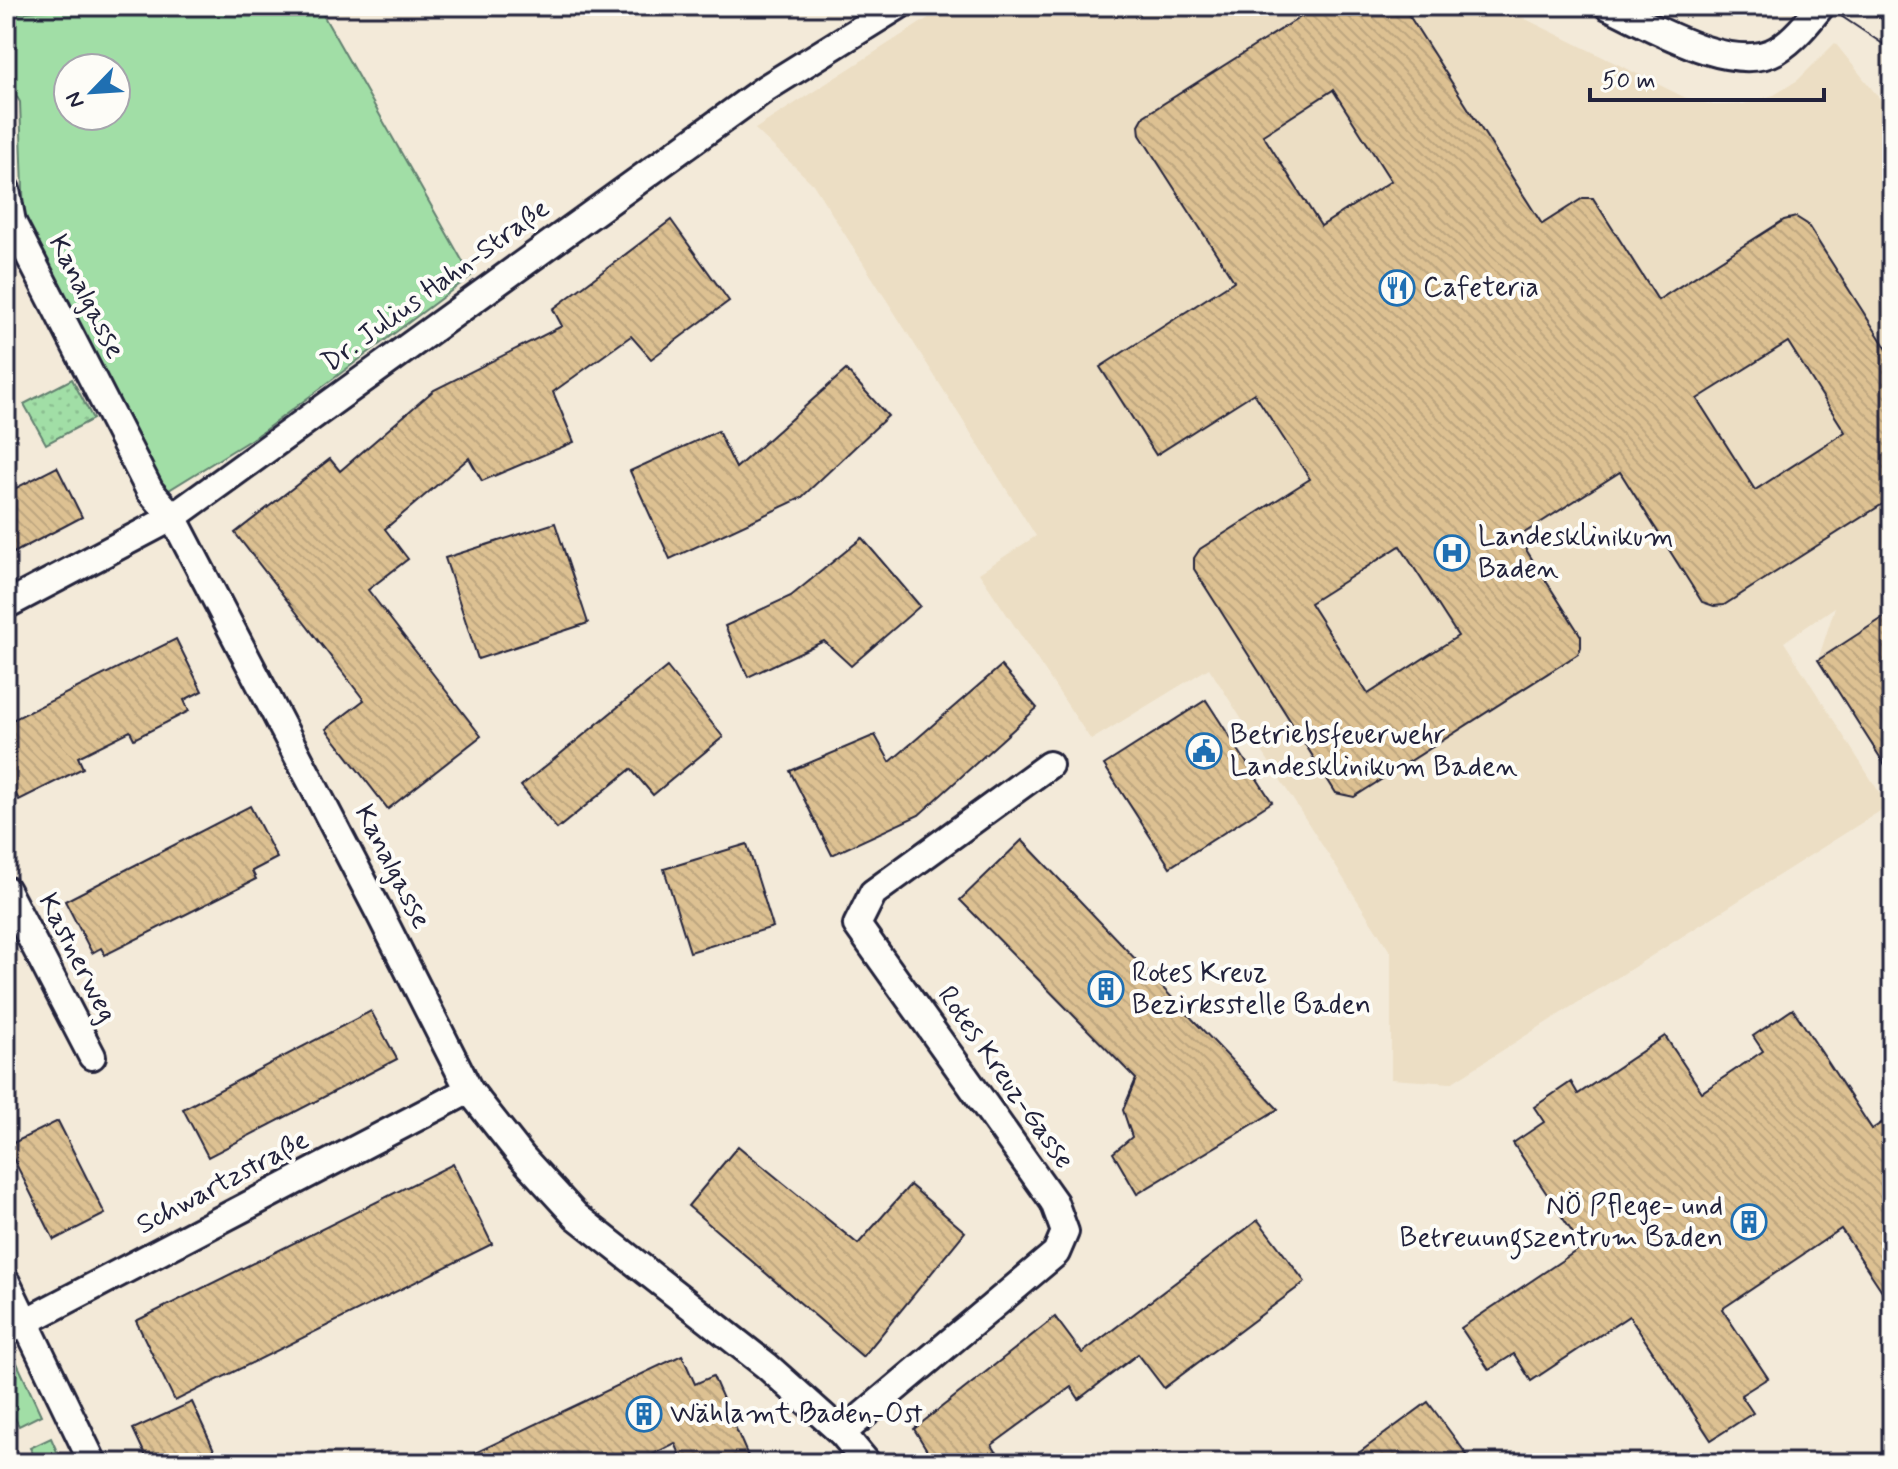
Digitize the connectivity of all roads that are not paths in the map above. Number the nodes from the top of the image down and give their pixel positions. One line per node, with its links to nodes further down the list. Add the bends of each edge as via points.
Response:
1 (898, 6): 5 (street, Dr. Julius Hahn-Straße, via 766,88)
2 (1608, 6): 3 (street, via 1708,52 1746,58 1776,51)
3 (1821, 6)
4 (6, 190): 5 (street, Kanalgasse, via 19,237 150,491)
5 (173, 517): 6 (street, Dr. Julius Hahn-Straße); 10 (street, Kanalgasse)
6 (6, 605)
7 (1049, 765): 13 (street, Rotes Kreuz-Gasse, via 873,893 857,925 1047,1191 1065,1232 1056,1253)
8 (6, 890): 9 (street, Kastnerweg)
9 (92, 1056)
10 (469, 1090): 12 (street, Schwartzstraße); 13 (street, Kanalgasse, via 576,1216 767,1366)
11 (6, 1282): 12 (street)
12 (16, 1327): 14 (street)
13 (842, 1433): 15 (street, Kanalgasse)
14 (93, 1463)
15 (867, 1463)

